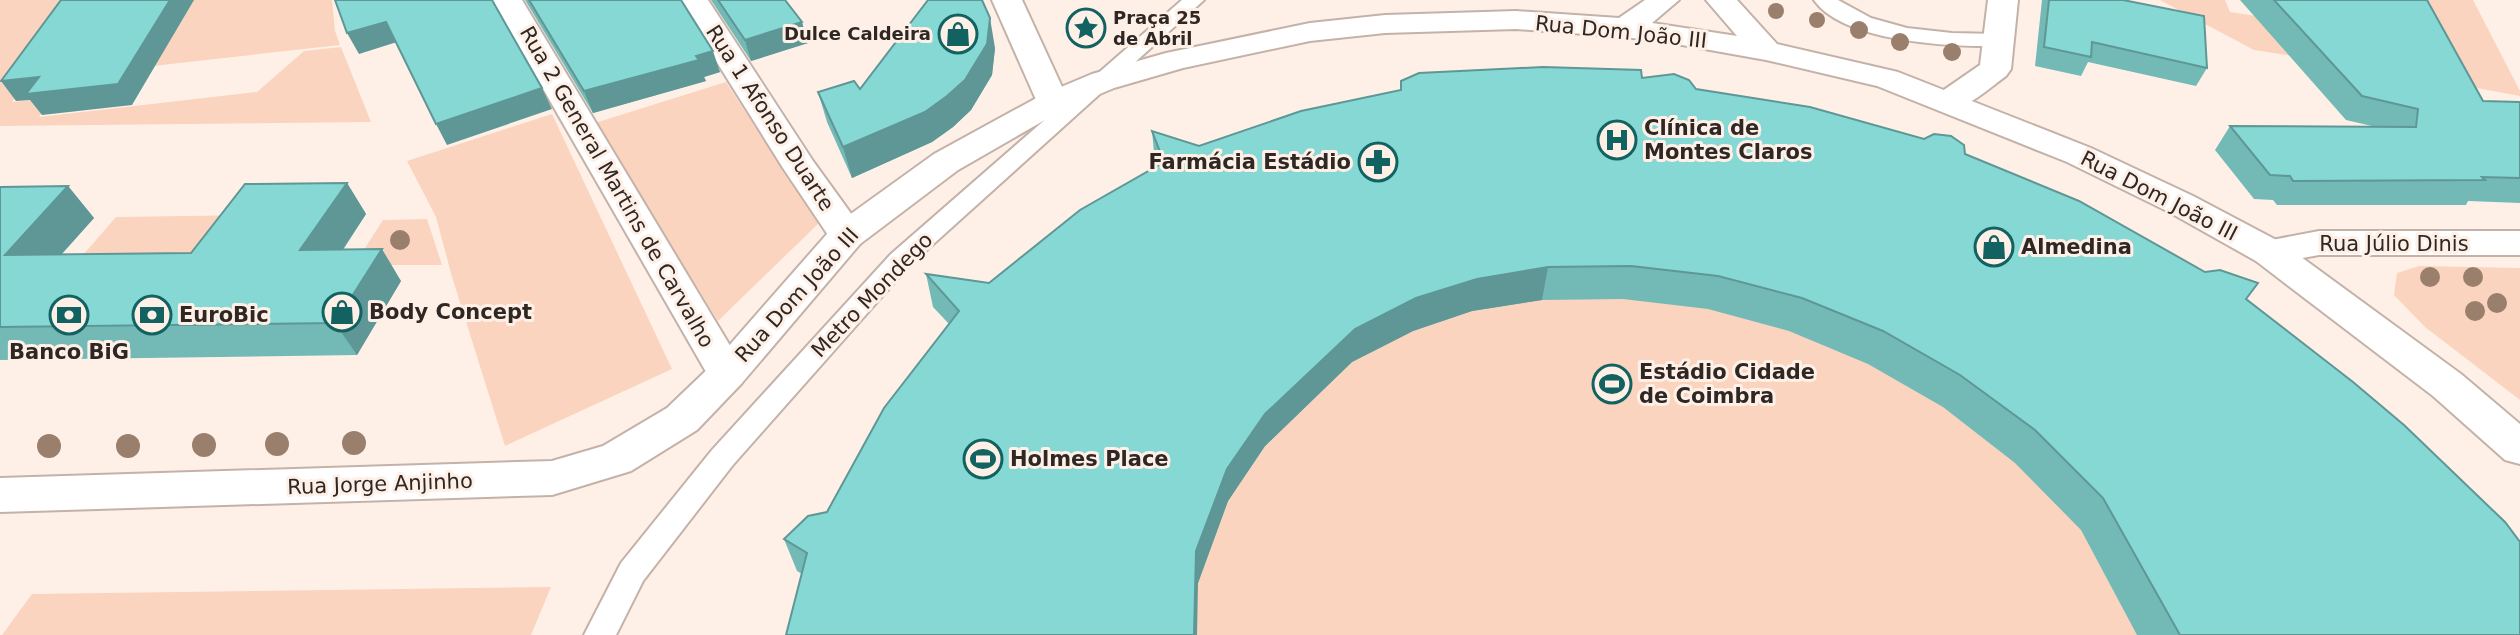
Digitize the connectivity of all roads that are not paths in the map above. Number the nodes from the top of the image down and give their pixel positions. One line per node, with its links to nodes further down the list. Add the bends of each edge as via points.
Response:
1 (507, 0): 18 (street, Rua 2 General Martins de Carvalho)
2 (693, 0): 15 (street, Rua 1 Afonso Duarte)
3 (1007, 0): 13 (street)
4 (1195, 0): 12 (lane, Metro Mondego)
5 (1664, 0): 9 (street)
6 (1721, 0): 11 (street)
7 (1824, 0): 10 (lane, via 1842,13 1907,35)
8 (2003, 0): 10 (street)
9 (1625, 28): 11 (street, Rua Dom João III); 12 (street, Rua Dom João III, via 1517,20 1373,25 1228,48)
10 (1998, 40): 14 (street, via 1995,69)
11 (1766, 51): 14 (street, Rua Dom João III, via 1887,79)
12 (1103, 81): 13 (street, Rua Dom João III); 21 (lane, Metro Mondego, via 900,260 722,458 632,572)
13 (1053, 102): 15 (street, Rua Dom João III, via 946,162)
14 (1949, 102): 17 (street, Rua Dom João III, via 2079,155)
15 (847, 235): 18 (street, Rua Dom João III)
16 (2520, 243): 17 (street, Rua Júlio Dinis, via 2319,243)
17 (2269, 252): 19 (street, Rua Dom João III, via 2447,385)
18 (727, 374): 20 (street, Rua Jorge Anjinho, via 682,419 616,459 552,478)
19 (2520, 448)
20 (1, 495)
21 (600, 635)

